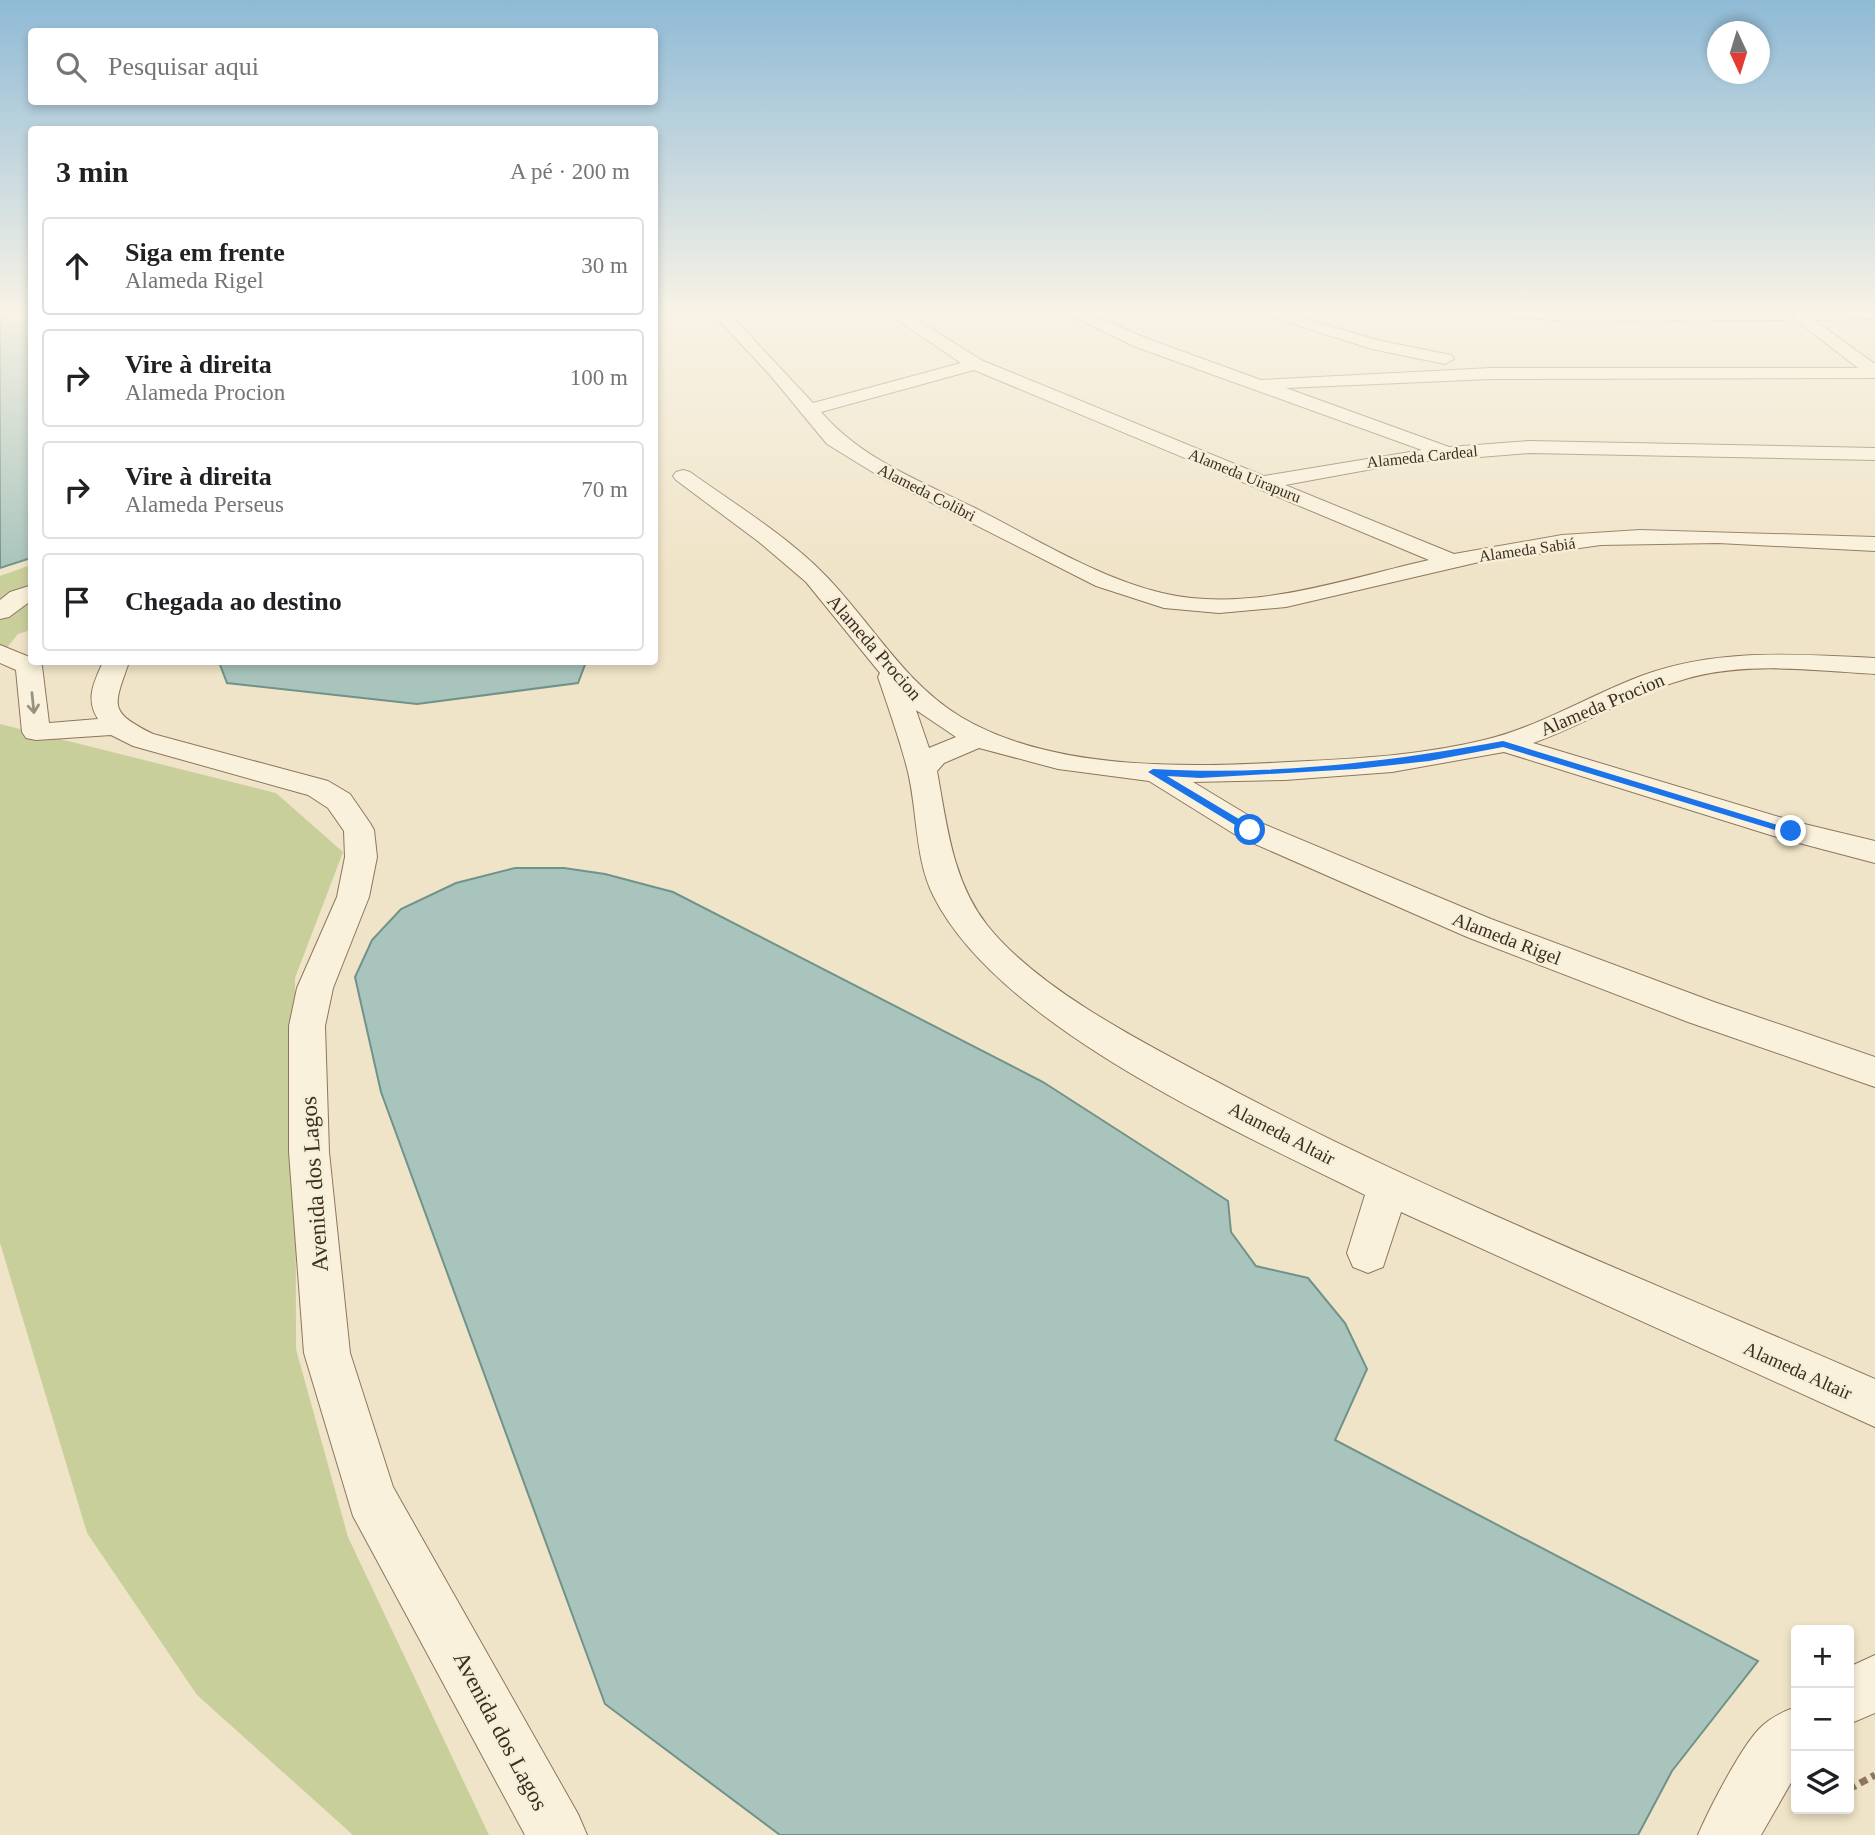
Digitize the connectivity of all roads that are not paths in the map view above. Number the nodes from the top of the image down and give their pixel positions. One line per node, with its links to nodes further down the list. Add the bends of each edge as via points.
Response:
1 (796, 396): 5 (street, Alameda Colibri)
2 (861, 396): 5 (street)
3 (1053, 396): 9 (street, Alameda Uirapuru)
4 (1291, 396): 6 (street)
5 (809, 410): 13 (street, Alameda Colibri, via 834,440 886,472 1104,580 1145,596)
6 (1447, 452): 7 (street, Alameda Cardeal, via 1613,447); 9 (street, Alameda Cardeal)
7 (1875, 453)
8 (683, 476): 18 (street, Alameda Procion, via 812,575 842,606)
9 (1265, 482): 11 (street, Alameda Uirapuru)
10 (1875, 544): 11 (street, Alameda Sabiá, via 1625,538 1565,542)
11 (1452, 561): 13 (street, Alameda Sabiá, via 1272,601)
12 (28, 593): 14 (street)
13 (1185, 604)
14 (0, 612)
15 (0, 653): 20 (street, one-way to 20, via 29,666 36,732)
16 (115, 665): 20 (street, via 105,687 104,708)
17 (1875, 666): 19 (street, Alameda Procion, via 1732,663 1700,667 1645,685)
18 (888, 668): 21 (street, Alameda Procion, via 910,694); 23 (street, Alameda Altair)
19 (1558, 725): 22 (street, Alameda Procion); 25 (street, via 1573,748)
20 (116, 726): 34 (street, Avenida dos Lagos, via 143,740 318,789 339,802 359,830 361,857 353,897 325,958 307,1026 309,1152 327,1353 371,1498)
21 (978, 738): 23 (street, via 934,757); 24 (street, Alameda Procion, via 1065,763)
22 (1503, 744): 24 (street, Alameda Procion, via 1356,766 1200,775); 25 (street)
23 (922, 769): 28 (street, Alameda Altair, via 949,895 975,935 1011,971 1108,1041 1251,1119)
24 (1153, 772): 27 (street, Alameda Rigel, via 1250,830 1479,928)
25 (1603, 774): 26 (street)
26 (1875, 852)
27 (1875, 1072)
28 (1388, 1186): 29 (street); 30 (street, Alameda Altair)
29 (1368, 1252)
30 (1875, 1403)
31 (1875, 1684): 32 (street)
32 (1854, 1694)
33 (1791, 1739): 35 (street, via 1778,1749)
34 (558, 1835)
35 (1728, 1835)

